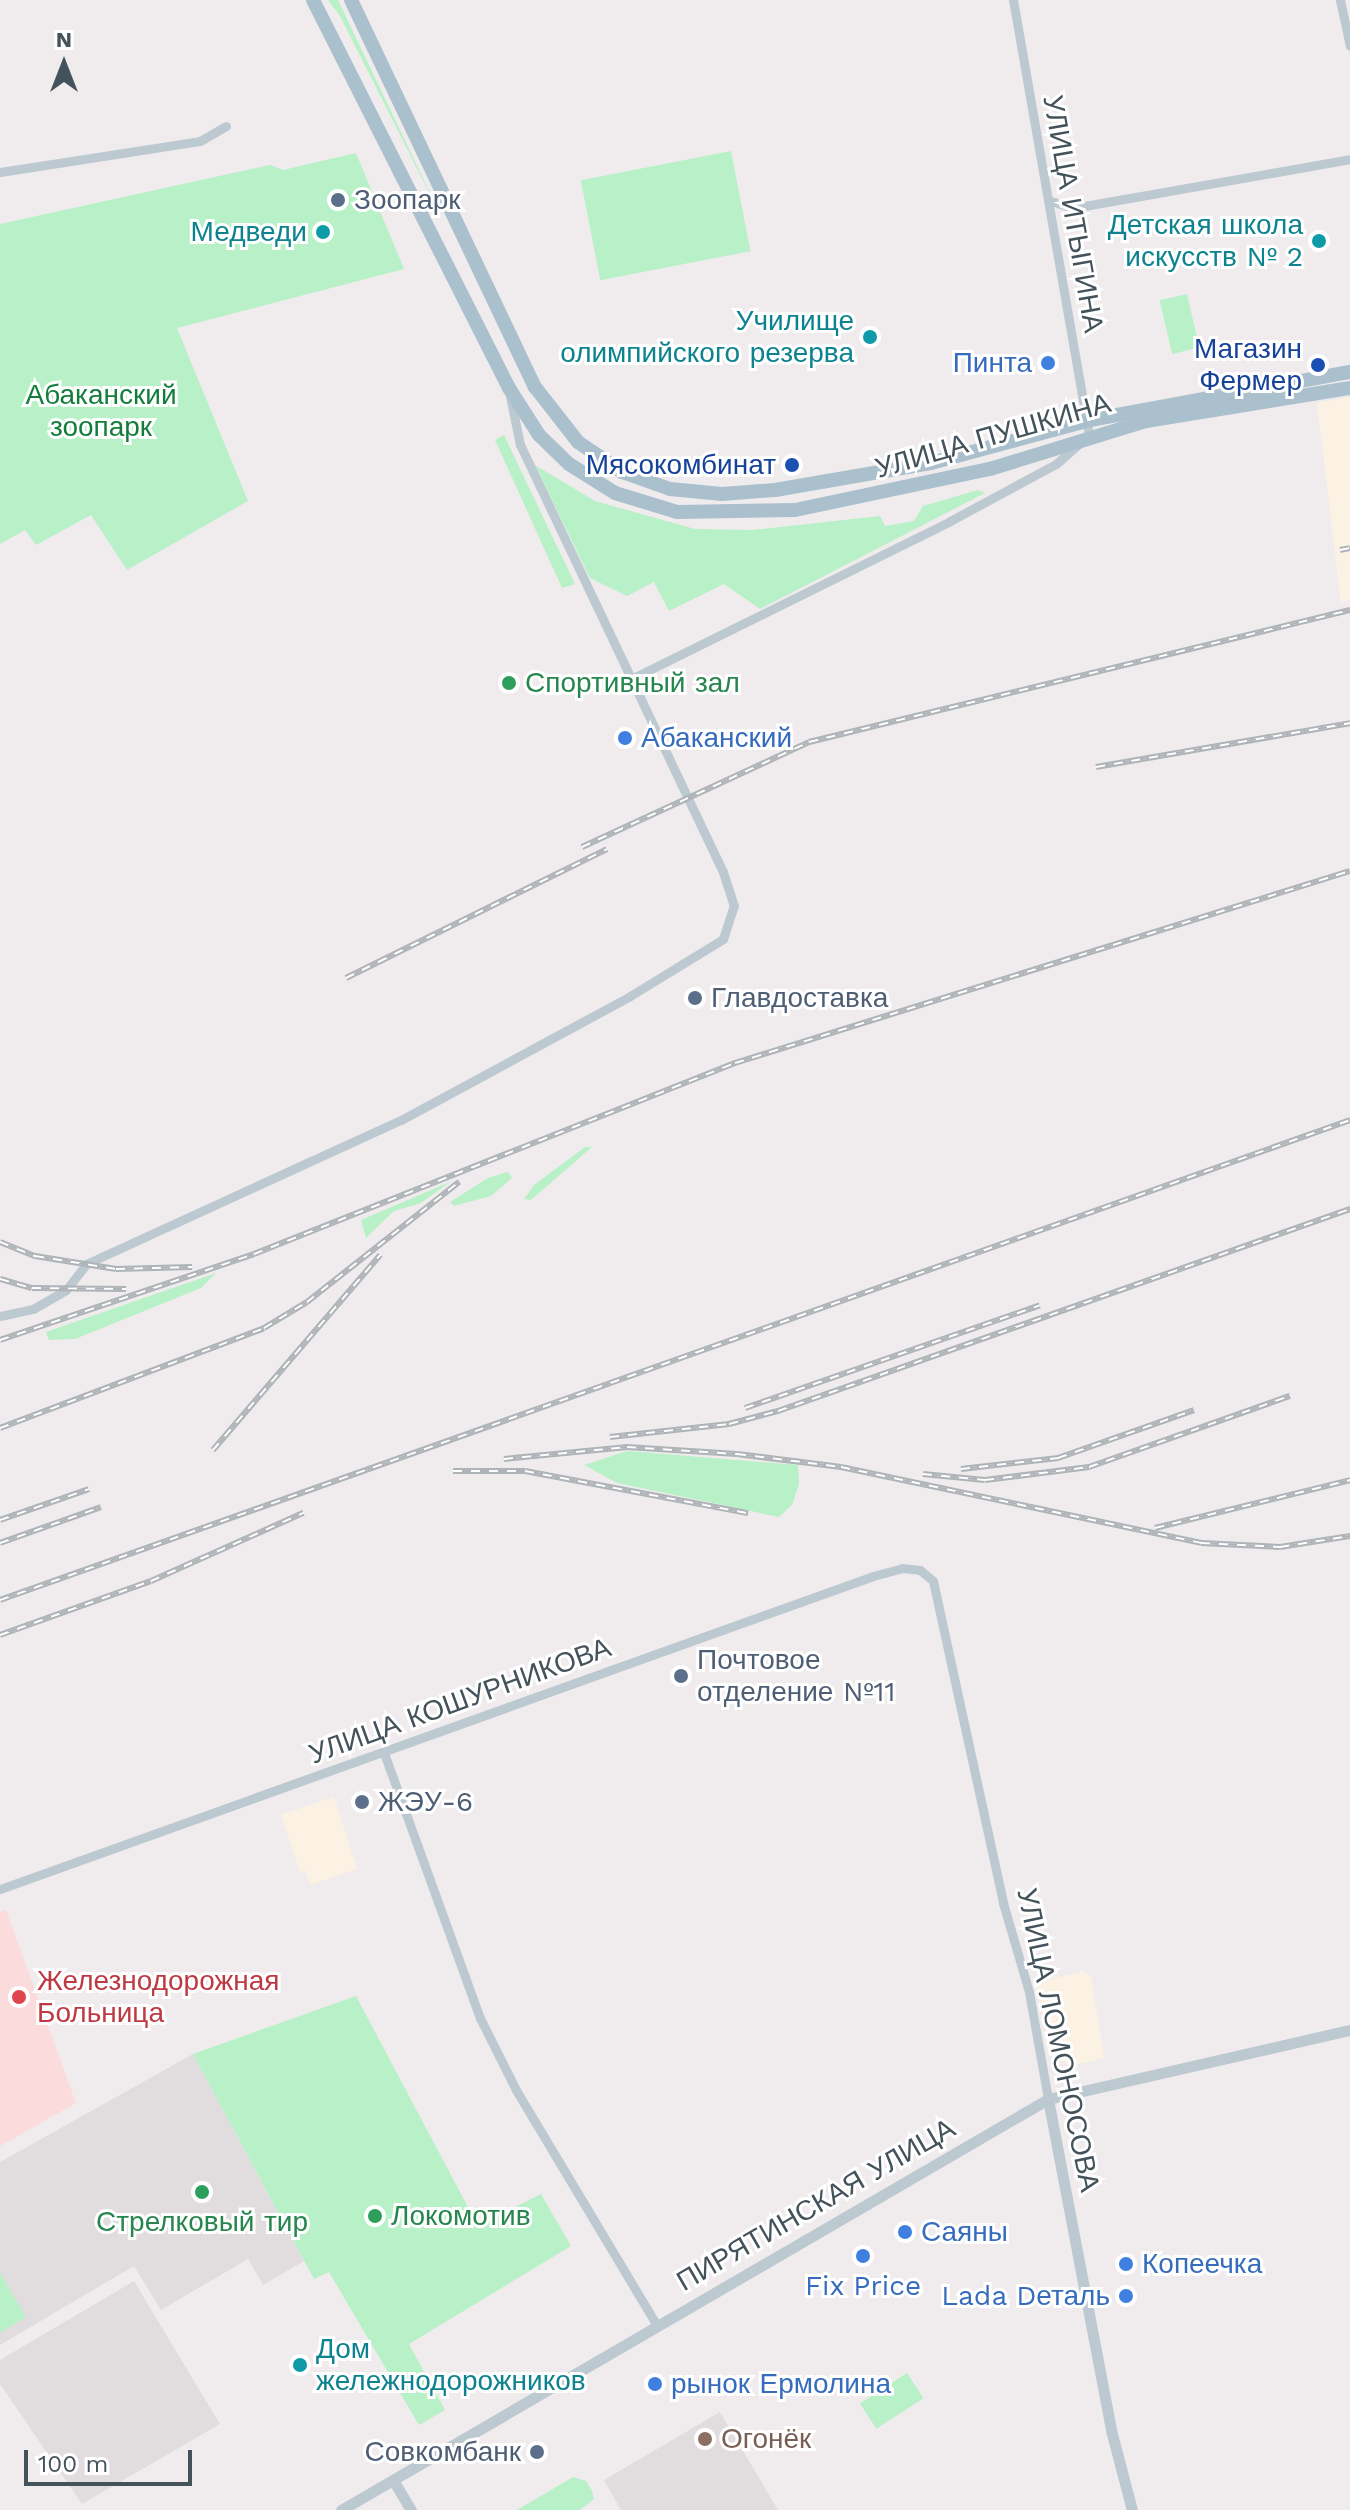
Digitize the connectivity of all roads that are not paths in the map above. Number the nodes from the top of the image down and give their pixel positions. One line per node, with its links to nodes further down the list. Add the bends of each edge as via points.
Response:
1 (313, 0): 11 (main road, УЛИЦА ПУШКИНА)
2 (351, 0): 13 (main road, УЛИЦА ПУШКИНА, via 535,387 578,442 622,472 670,489 722,494 775,490)
3 (1013, 0): 9 (street, УЛИЦА ИТЫГИНА)
4 (1340, 0): 5 (street)
5 (1350, 46)
6 (226, 126): 8 (street, via 200,141)
7 (1350, 159): 9 (street, via 1073,208)
8 (0, 172)
9 (1048, 200): 13 (street, УЛИЦА ИТЫГИНА)
10 (1350, 372): 13 (main road, УЛИЦА ПУШКИНА)
11 (509, 388): 13 (main road, УЛИЦА ПУШКИНА, via 539,435 569,464 615,493 677,512 736,515 842,503 990,469); 14 (street, via 520,445)
12 (1350, 388): 13 (main road, УЛИЦА ПУШКИНА)
13 (1090, 428): 14 (street, via 1056,464)
14 (631, 679): 15 (street, via 723,872 734,906 723,939 425,1107 86,1264 66,1290 33,1309)
15 (0, 1316)
16 (933, 1581): 17 (street, УЛИЦА КОШУРНИКОВА, via 920,1570 902,1568 873,1576); 20 (street, УЛИЦА ЛОМОНОСОВА, via 1003,1903 1029,1992)
17 (384, 1753): 18 (street, УЛИЦА КОШУРНИКОВА); 21 (street, via 480,2018 516,2090)
18 (0, 1889)
19 (1350, 2030): 20 (street, ПИРЯТИНСКАЯ УЛИЦА)
20 (1048, 2099): 21 (street, ПИРЯТИНСКАЯ УЛИЦА); 25 (street, УЛИЦА ЛОМОНОСОВА, via 1111,2430)
21 (657, 2326): 22 (street, ПИРЯТИНСКАЯ УЛИЦА)
22 (393, 2480): 23 (street, ПИРЯТИНСКАЯ УЛИЦА); 24 (street)
23 (341, 2510)
24 (411, 2510)
25 (1132, 2510)

